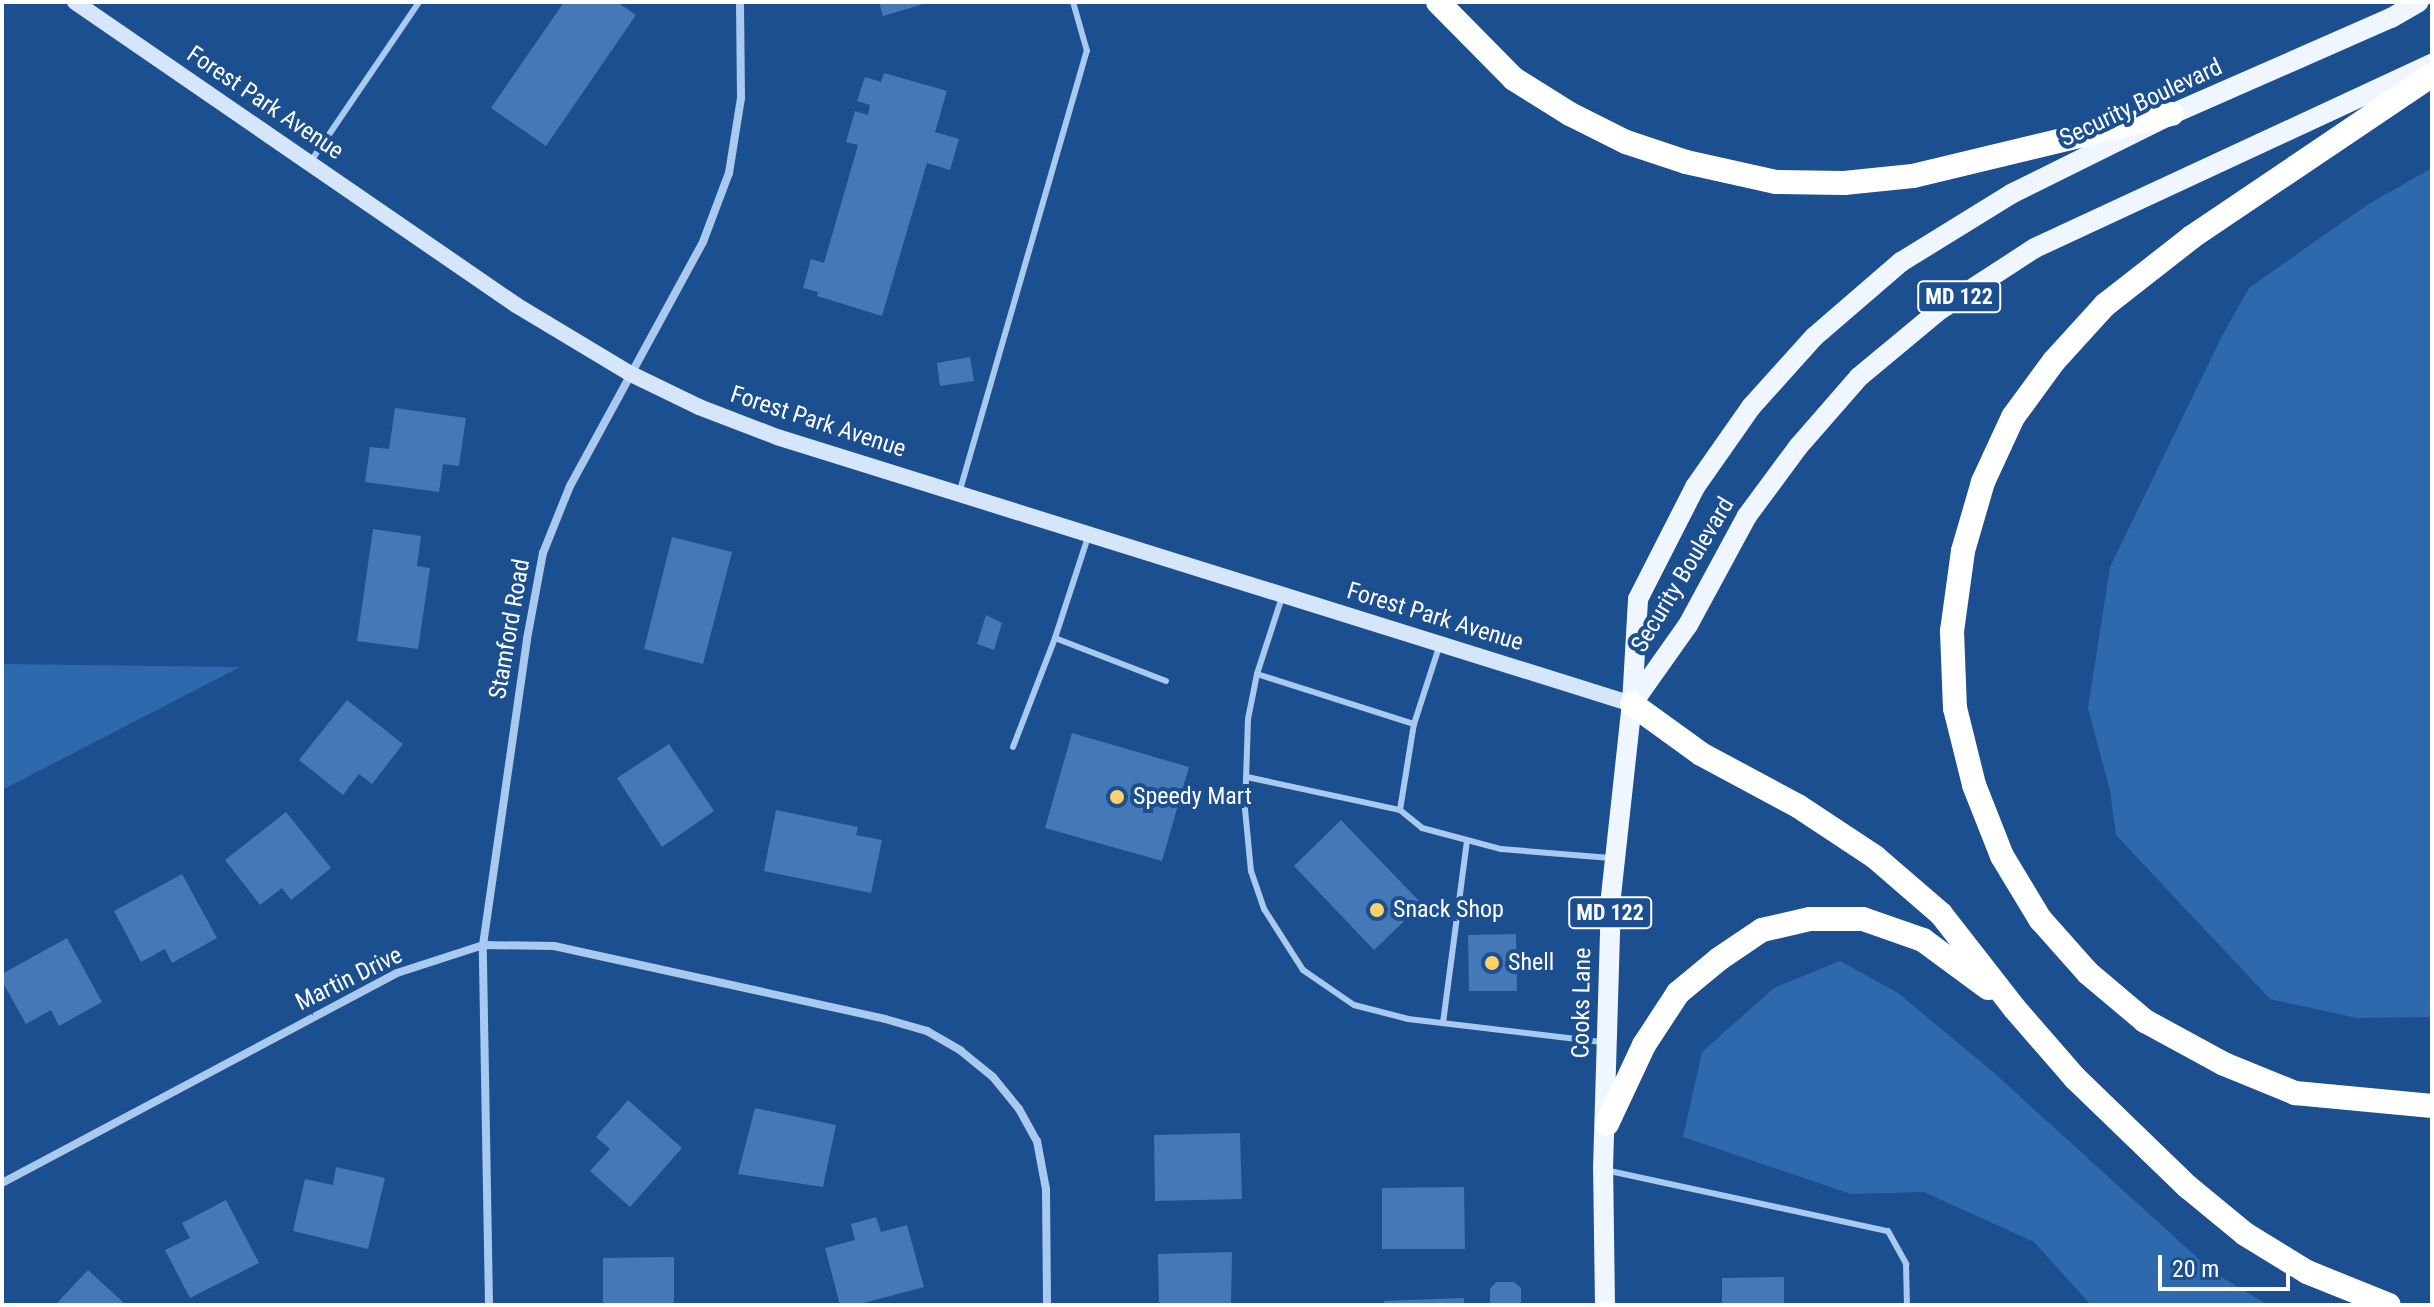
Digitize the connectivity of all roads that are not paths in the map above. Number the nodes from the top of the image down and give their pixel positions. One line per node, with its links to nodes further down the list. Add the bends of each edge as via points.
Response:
1 (75, 2): 10 (street, Forest Park Avenue)
2 (419, 2): 10 (lane)
3 (740, 2): 11 (street, Stamford Road, via 741,98 729,173 703,242)
4 (1073, 2): 12 (lane, via 1087,51)
5 (1438, 2): 9 (highway, via 1514,79 1570,114 1626,142 1686,162 1776,182 1913,176)
6 (2419, 2): 9 (main road, Security Boulevard / MD 122)
7 (2432, 64): 19 (main road, Security Boulevard / MD 122, via 2035,248 1941,309 1859,377 1798,447 1747,516 1688,625)
8 (2432, 75): 30 (highway, via 2192,237 2105,305 2054,361 2013,417 1983,482 1963,551 1952,631 1955,708 1974,785 2002,856 2040,919 2088,973 2145,1021 2224,1064 2295,1093)
9 (2172, 114): 19 (main road, Security Boulevard / MD 122, via 1962,224 1901,262 1814,337 1751,407 1695,487 1638,599)
10 (310, 163): 11 (street, Forest Park Avenue, via 516,305)
11 (629, 373): 12 (street, Forest Park Avenue, via 777,437); 26 (street, Stamford Road, via 570,486 543,553)
12 (959, 493): 13 (street, Forest Park Avenue)
13 (1089, 533): 14 (street, Forest Park Avenue); 15 (lane)
14 (1283, 594): 16 (street, Forest Park Avenue); 17 (lane)
15 (1055, 638): 18 (lane); 21 (lane)
16 (1440, 643): 19 (street, Forest Park Avenue); 20 (lane)
17 (1257, 674): 20 (lane); 22 (lane, via 1248,719)
18 (1166, 681)
19 (1632, 704): 25 (main road, Cooks Lane / MD 122); 27 (highway, via 1701,754 1798,806 1875,857 1941,914)
20 (1414, 724): 23 (lane)
21 (1013, 747)
22 (1247, 777): 23 (lane); 28 (lane, via 1251,871 1264,909 1303,970 1354,1005)
23 (1400, 810): 24 (lane, via 1422,828)
24 (1467, 841): 25 (lane, via 1501,849); 28 (lane)
25 (1615, 858): 29 (main road, Cooks Lane / MD 122)
26 (483, 945): 33 (street, Martin Drive, via 397,973); 34 (street, Stamford Road); 35 (street, Martin Drive, via 554,946 885,1019 927,1031 961,1051 993,1077 1037,1141 1046,1189)
27 (2015, 1009): 31 (highway, via 1923,940 1863,919 1810,919 1762,930 1678,993 1644,1045); 38 (highway, via 2087,1089 2245,1234 2307,1272)
28 (1443, 1023): 29 (lane)
29 (1607, 1043): 31 (main road, Cooks Lane / MD 122)
30 (2432, 1106)
31 (1607, 1124): 32 (main road, Cooks Lane / MD 122)
32 (1603, 1169): 36 (main road, Cooks Lane / MD 122); 37 (lane, via 1888,1231 1906,1264)
33 (2, 1183)
34 (489, 1305)
35 (1047, 1305)
36 (1605, 1305)
37 (1907, 1305)
38 (2389, 1305)

